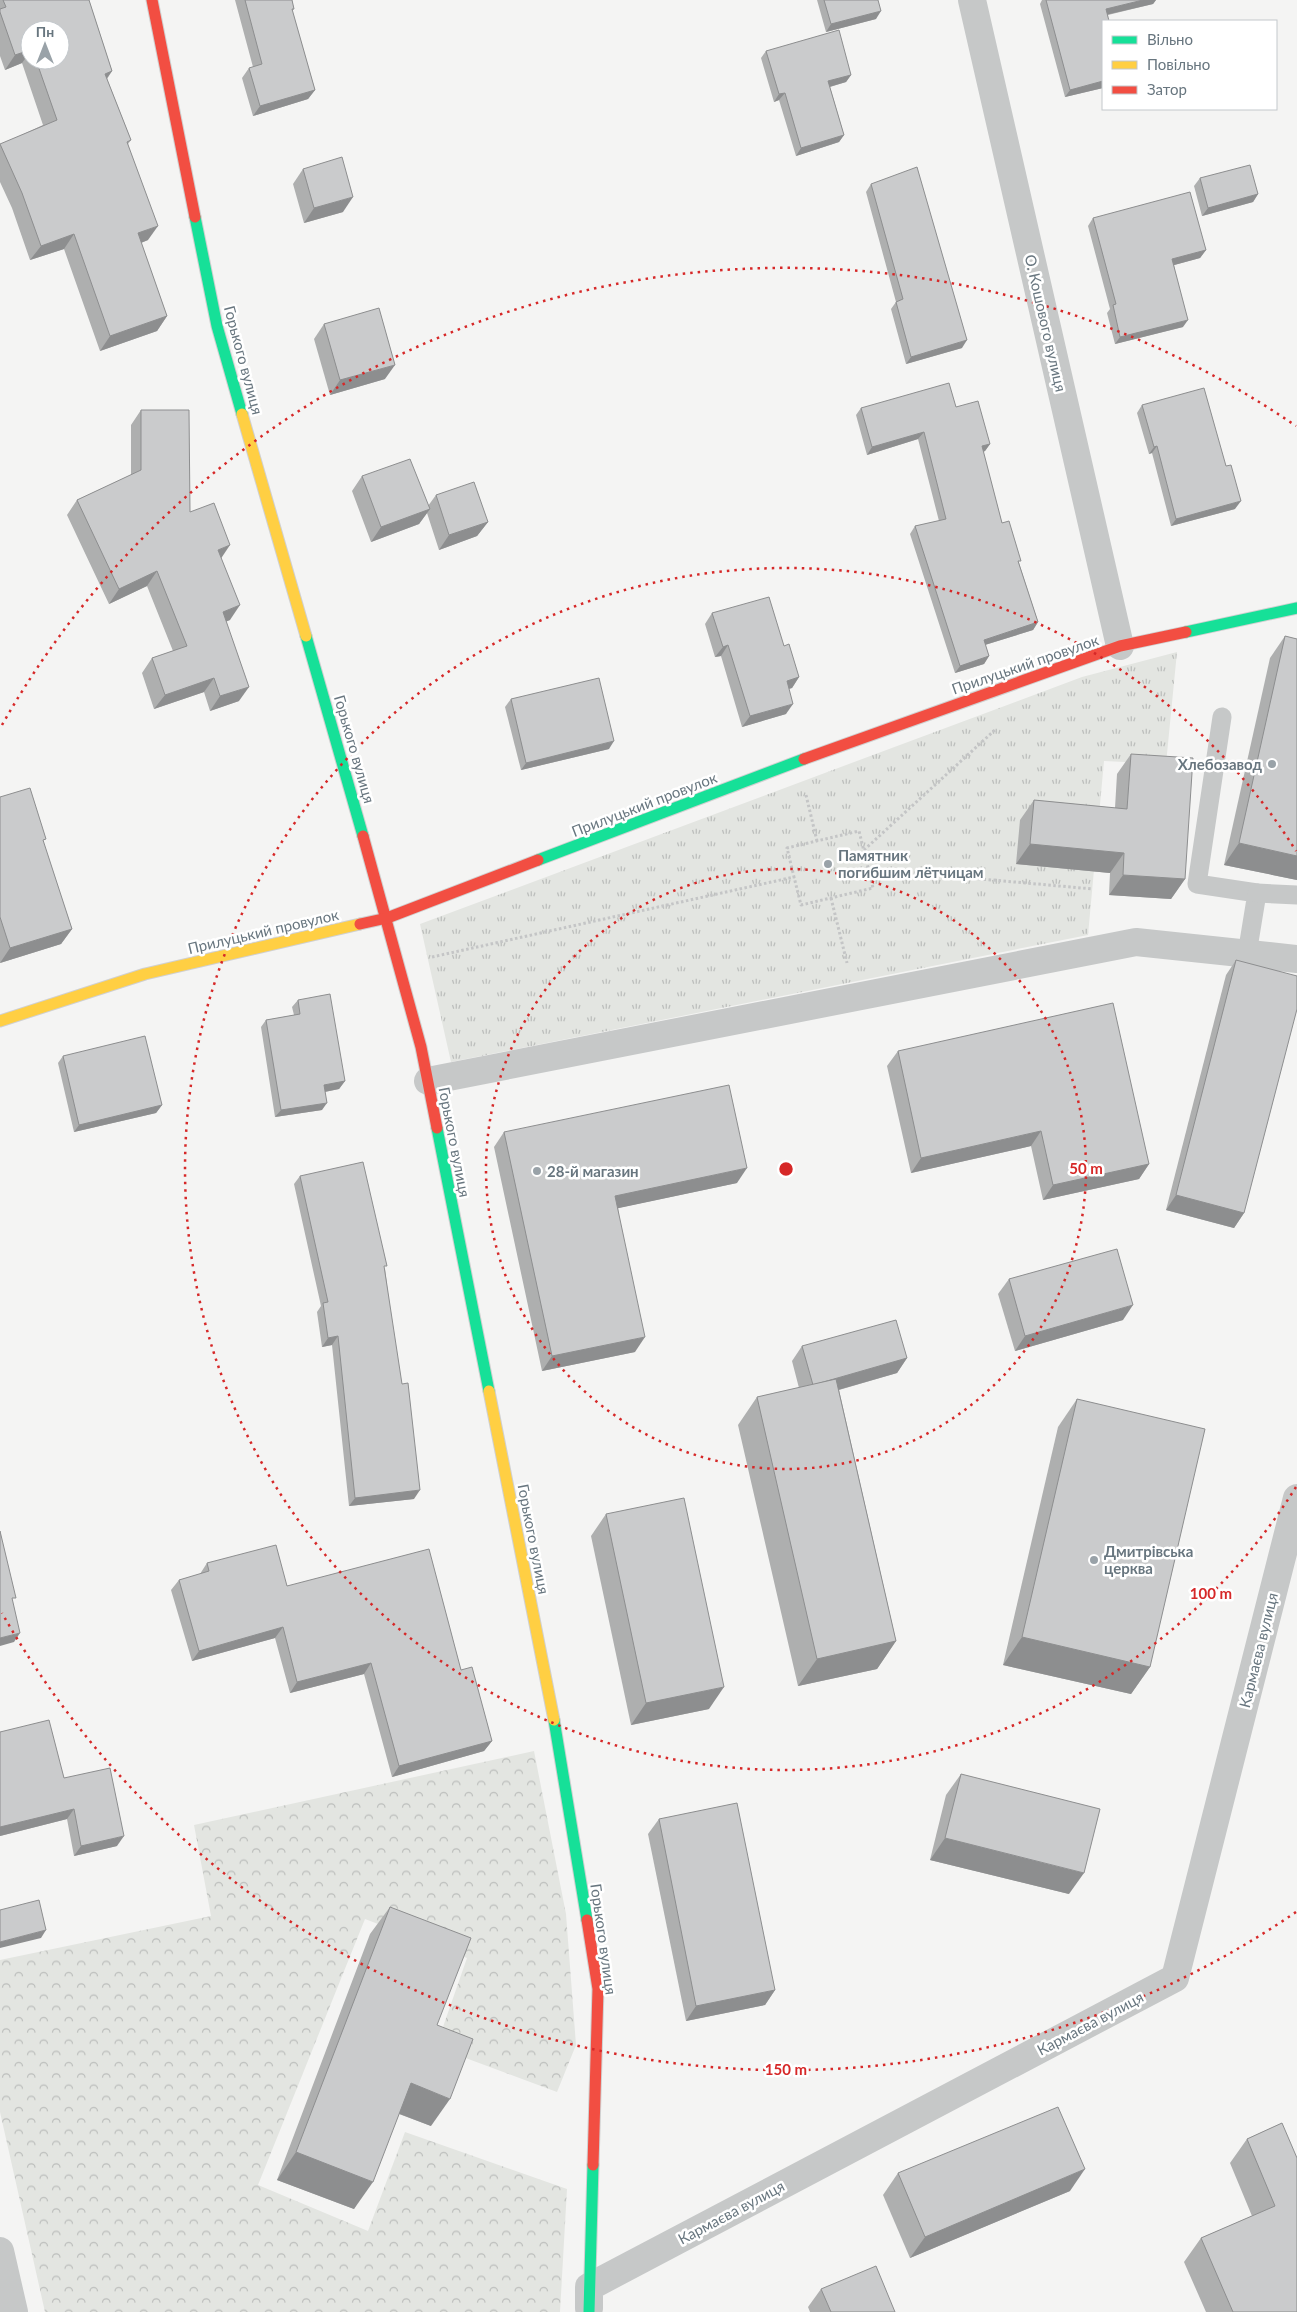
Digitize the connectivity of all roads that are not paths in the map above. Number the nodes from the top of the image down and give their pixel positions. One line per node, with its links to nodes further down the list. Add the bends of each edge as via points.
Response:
1 (152, 0): 8 (street, Горького вулиця, via 217,326)
2 (972, 0): 4 (street, О. Кошового вулиця)
3 (1297, 608): 4 (street, Прилуцький провулок)
4 (1120, 646): 8 (street, Прилуцький провулок, via 798,762)
5 (1222, 717): 6 (lane, via 1197,884)
6 (1257, 893): 7 (lane); 9 (lane)
7 (1297, 895)
8 (387, 918): 11 (street, Прилуцький провулок, via 145,974); 12 (street, Горького вулиця)
9 (1247, 954): 10 (street); 12 (street, via 1136,942)
10 (1297, 959)
11 (0, 1021)
12 (428, 1081): 15 (street, Горького вулиця, via 552,1708 598,1989)
13 (1297, 1498): 15 (street, Кармаєва вулиця, via 1175,1978)
14 (0, 2251): 16 (street)
15 (589, 2300)
16 (14, 2312)

